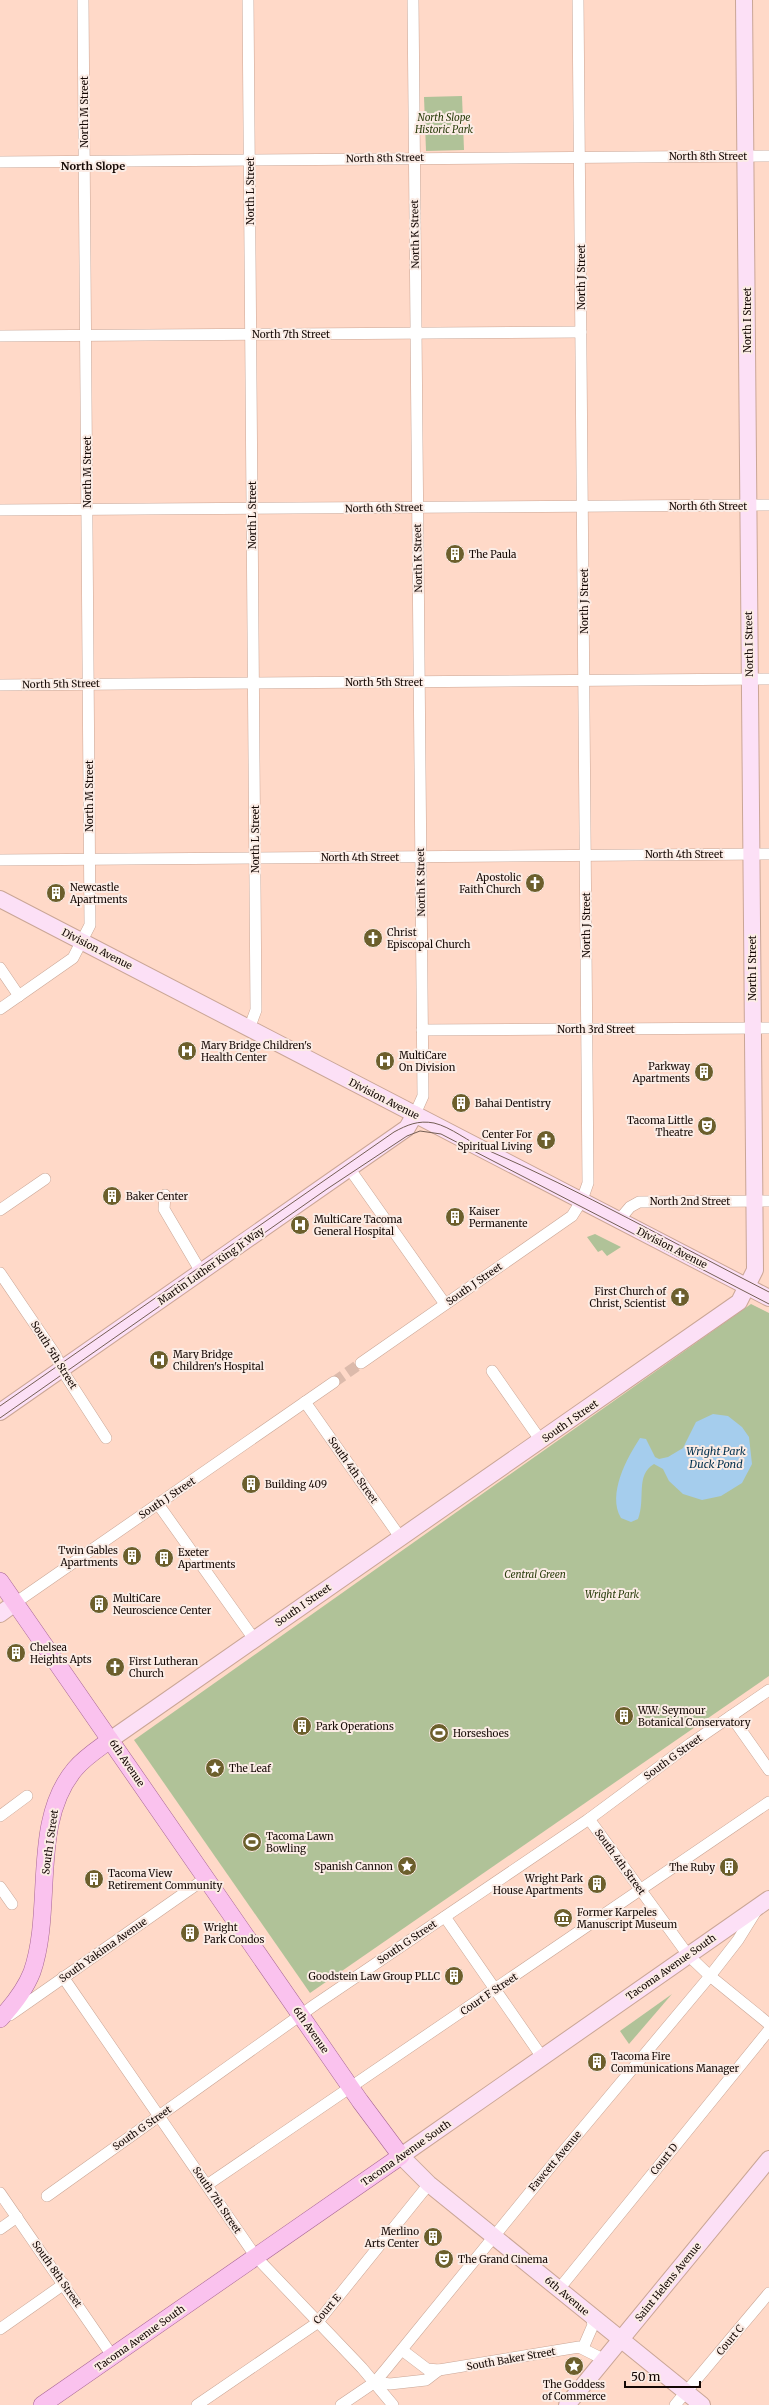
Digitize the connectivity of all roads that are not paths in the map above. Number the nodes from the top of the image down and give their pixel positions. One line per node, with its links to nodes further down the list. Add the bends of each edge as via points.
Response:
1 (83, 0): 11 (street, North M Street)
2 (248, 0): 10 (street, North L Street)
3 (413, 0): 9 (street, North K Street)
4 (578, 0): 6 (street, North J Street)
5 (744, 0): 7 (main road, North I Street)
6 (580, 156): 7 (street, North 8th Street); 9 (street, North 8th Street); 13 (street, North J Street)
7 (746, 156): 8 (street, North 8th Street); 18 (main road, North I Street)
8 (769, 156)
9 (415, 158): 10 (street, North 8th Street); 14 (street, North K Street)
10 (249, 160): 11 (street, North 8th Street); 15 (street, North L Street)
11 (84, 161): 12 (street, North 8th Street); 16 (street, North M Street)
12 (0, 162)
13 (581, 332): 14 (street, North 7th Street); 20 (street, North J Street)
14 (416, 333): 15 (street, North 7th Street); 21 (street, North K Street)
15 (251, 334): 16 (street, North 7th Street); 22 (street, North L Street)
16 (86, 335): 17 (street, North 7th Street); 24 (street, North M Street)
17 (0, 336)
18 (748, 505): 19 (street, North 6th Street); 20 (street, North 6th Street); 25 (main road, North I Street)
19 (769, 505)
20 (584, 506): 21 (street, North 6th Street); 27 (street, North J Street)
21 (417, 507): 22 (street, North 6th Street); 28 (street, North K Street)
22 (252, 509): 24 (street, North 6th Street); 30 (street, North L Street)
23 (0, 510): 24 (street, North 6th Street)
24 (87, 510): 29 (street, North M Street)
25 (750, 679): 26 (street, North 5th Street); 27 (street, North 5th Street); 32 (main road, North I Street)
26 (769, 679)
27 (584, 681): 28 (street, North 5th Street); 34 (street, North J Street)
28 (419, 682): 30 (street, North 5th Street); 35 (street, North K Street)
29 (89, 683): 30 (street, North 5th Street); 31 (street, North 5th Street); 37 (street, North M Street)
30 (254, 683): 36 (street, North L Street)
31 (0, 684)
32 (751, 854): 33 (street, North 4th Street); 34 (street, North 4th Street); 44 (main road, North I Street)
33 (769, 854)
34 (586, 855): 35 (street, North 4th Street); 48 (street, North J Street)
35 (420, 856): 36 (street, North 4th Street); 47 (street, North K Street)
36 (255, 858): 37 (street, North 4th Street); 46 (street, North L Street, via 256,1012)
37 (90, 859): 38 (street, North 4th Street); 40 (street, North M Street, via 90,925)
38 (0, 860)
39 (0, 899): 40 (main road, Division Avenue)
40 (82, 941): 42 (street, North M Street, via 73,958); 46 (main road, Division Avenue)
41 (0, 968): 42 (street)
42 (19, 996): 43 (street, North M Street)
43 (0, 1009)
44 (752, 1028): 45 (street, North 3rd Street); 48 (street, North 3rd Street); 54 (main road, North I Street)
45 (769, 1028)
46 (249, 1029): 49 (main road, Division Avenue)
47 (422, 1030): 48 (street, North 3rd Street); 49 (street, North K Street, via 423,1096)
48 (587, 1030): 53 (street, North J Street, via 588,1183)
49 (415, 1114): 50 (main road, Martin Luther King Jr Way, via 407,1128); 53 (main road, Division Avenue)
50 (349, 1168): 57 (main road, Martin Luther King Jr Way); 61 (street)
51 (45, 1179): 55 (street)
52 (165, 1195): 57 (street, via 164,1209)
53 (582, 1200): 56 (main road, Division Avenue); 61 (street, South J Street, via 572,1216)
54 (762, 1202): 56 (street, North 2nd Street, via 639,1202); 59 (main road, North I Street, via 754,1270)
55 (0, 1210)
56 (619, 1220): 59 (main road, Division Avenue)
57 (201, 1272): 63 (main road, Martin Luther King Jr Way)
58 (0, 1273): 63 (street, South 5th Street, via 56,1354)
59 (747, 1286): 60 (main road, Division Avenue); 69 (main road, South I Street, via 739,1302)
60 (769, 1298)
61 (445, 1304): 62 (street, South J Street)
62 (361, 1362)
63 (62, 1369): 67 (main road, Martin Luther King Jr Way); 68 (street, South 5th Street)
64 (492, 1371): 69 (street)
65 (334, 1382): 66 (street, South J Street)
66 (305, 1402): 70 (street, South J Street); 71 (street, South 4th Street)
67 (0, 1412)
68 (106, 1438)
69 (541, 1441): 71 (main road, South I Street)
70 (158, 1504): 73 (street, South J Street); 75 (street)
71 (400, 1537): 75 (main road, South I Street)
72 (0, 1581): 73 (main road, 6th Avenue)
73 (15, 1603): 74 (main road, South J Street); 78 (main road, 6th Avenue)
74 (0, 1614)
75 (254, 1639): 78 (main road, South I Street)
76 (769, 1690): 77 (street, South G Street)
77 (731, 1716): 79 (street); 83 (street, South G Street)
78 (110, 1740): 84 (main road, 6th Avenue); 95 (main road, South I Street, via 75,1768 56,1803 50,1825 35,1961 20,1995)
79 (769, 1770)
80 (27, 1796): 82 (street)
81 (769, 1802): 86 (street, Court F Street)
82 (0, 1816)
83 (589, 1818): 86 (street, South 4th Street); 89 (street, South G Street)
84 (206, 1878): 92 (street, South Yakima Avenue); 94 (main road, 6th Avenue)
85 (0, 1887): 88 (street)
86 (640, 1890): 90 (street, South 4th Street); 93 (street, Court F Street)
87 (763, 1903): 90 (main road, Tacoma Avenue South); 91 (street, Fawcett Avenue)
88 (12, 1904)
89 (445, 1917): 93 (street); 94 (street, South G Street)
90 (688, 1955): 91 (street, South 4th Street); 98 (main road, Tacoma Avenue South)
91 (710, 1976): 96 (street, South 4th Street); 109 (street, Fawcett Avenue)
92 (64, 1977): 95 (street, South Yakima Avenue); 100 (street, South 7th Street)
93 (496, 1990): 98 (street); 99 (street, Court F Street)
94 (301, 2015): 99 (main road, 6th Avenue); 100 (street, South G Street)
95 (0, 2021)
96 (769, 2024)
97 (769, 2030): 112 (street, Court D)
98 (542, 2057): 101 (main road, Tacoma Avenue South)
99 (351, 2087): 101 (main road, 6th Avenue); 104 (street, Court F Street)
100 (160, 2116): 104 (street, South 7th Street); 106 (street, South G Street)
101 (401, 2156): 103 (main road, 6th Avenue); 110 (main road, Tacoma Avenue South)
102 (769, 2159): 117 (main road, Saint Helens Avenue)
103 (429, 2184): 109 (main road, 6th Avenue); 115 (street, Court E)
104 (207, 2185): 110 (street, South 7th Street)
105 (0, 2193): 107 (street, South 8th Street)
106 (47, 2196)
107 (17, 2217): 108 (street); 111 (street, South 8th Street)
108 (0, 2229)
109 (494, 2235): 112 (main road, 6th Avenue); 119 (street, Fawcett Avenue)
110 (256, 2257): 115 (street, South 7th Street); 120 (main road, Tacoma Avenue South)
111 (64, 2284): 116 (street); 120 (street, South 8th Street)
112 (559, 2289): 114 (main road, 6th Avenue)
113 (769, 2293): 124 (street, Court C)
114 (591, 2316): 117 (main road, 6th Avenue); 118 (street, via 593,2325)
115 (317, 2323): 123 (street, South 7th Street); 126 (street, Court E)
116 (0, 2329)
117 (622, 2340): 121 (main road, Saint Helens Avenue); 124 (main road, 6th Avenue)
118 (583, 2348): 121 (street); 122 (street, South Baker Street)
119 (402, 2350): 122 (street, South Baker Street, via 427,2370); 123 (street, Fawcett Avenue)
120 (113, 2357): 125 (main road, Tacoma Avenue South)
121 (605, 2360): 129 (main road, Saint Helens Avenue)
122 (439, 2370): 123 (street, South Baker Street, via 426,2380 390,2384)
123 (375, 2382): 127 (street, Fawcett Avenue); 128 (street, South 7th Street)
124 (686, 2392): 130 (street, Court C); 131 (main road, 6th Avenue)
125 (42, 2405)
126 (197, 2405)
127 (341, 2405)
128 (393, 2405)
129 (567, 2405)
130 (675, 2405)
131 (702, 2405)

